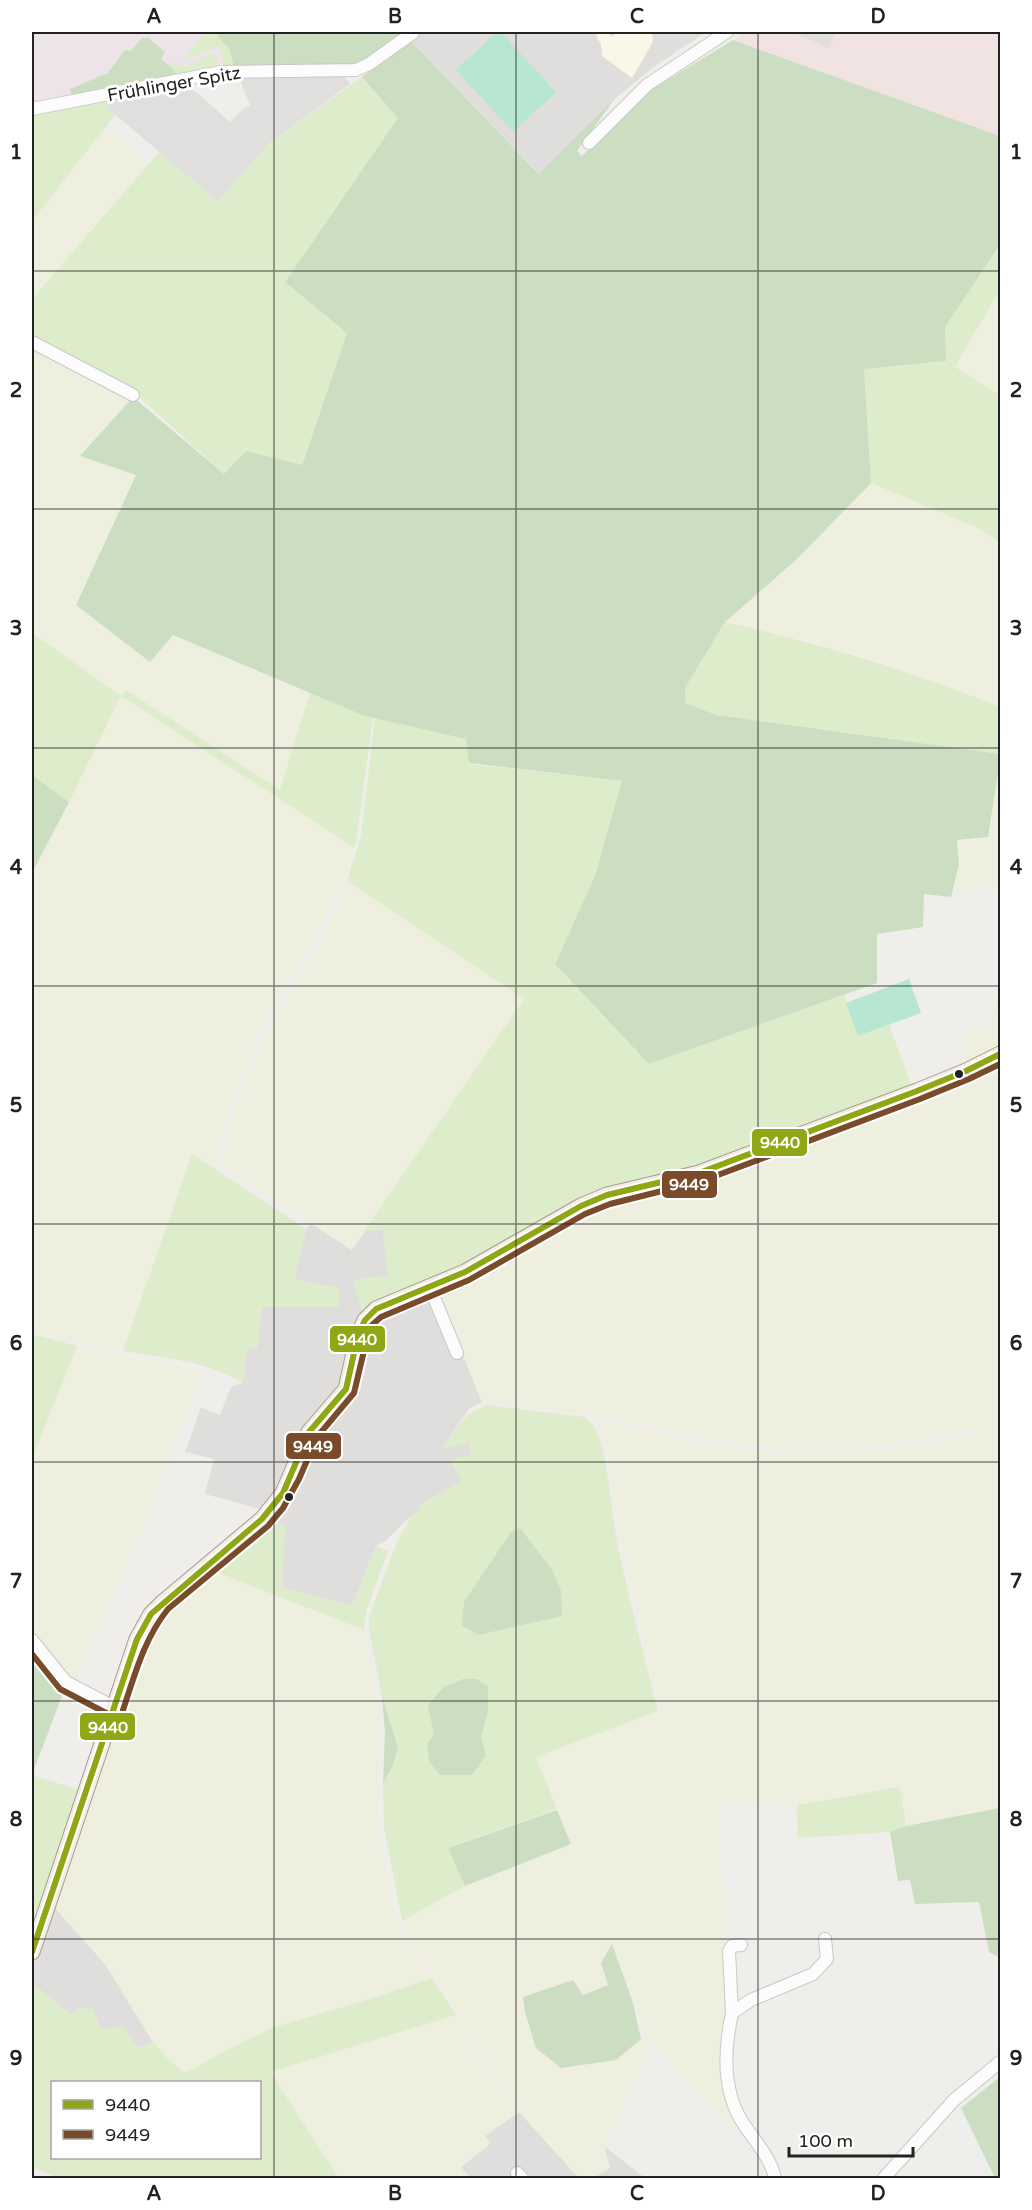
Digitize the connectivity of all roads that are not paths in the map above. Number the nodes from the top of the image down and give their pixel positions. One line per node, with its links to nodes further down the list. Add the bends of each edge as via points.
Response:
1 (414, 32): 3 (street, Frühlinger Spitz, via 356,70 221,72)
2 (727, 32): 4 (street, via 647,85)
3 (32, 109)
4 (589, 143)
5 (32, 342): 6 (street)
6 (133, 394)
7 (1000, 1054): 8 (main road, via 937,1083 699,1173 607,1195)
8 (430, 1288): 9 (street); 11 (main road, via 385,1304 365,1320 346,1389 309,1432 283,1493 262,1519 151,1614 137,1639)
9 (457, 1353)
10 (32, 1640): 11 (street, via 66,1682)
11 (114, 1707): 14 (main road)
12 (825, 1939): 15 (street, via 827,1959 813,1974 751,2000)
13 (741, 1945): 15 (street, via 732,1946 729,1951)
14 (32, 1952)
15 (732, 2013): 17 (street, via 727,2038 732,2102)
16 (1000, 2062): 18 (street, via 954,2100)
17 (775, 2178)
18 (884, 2178)

